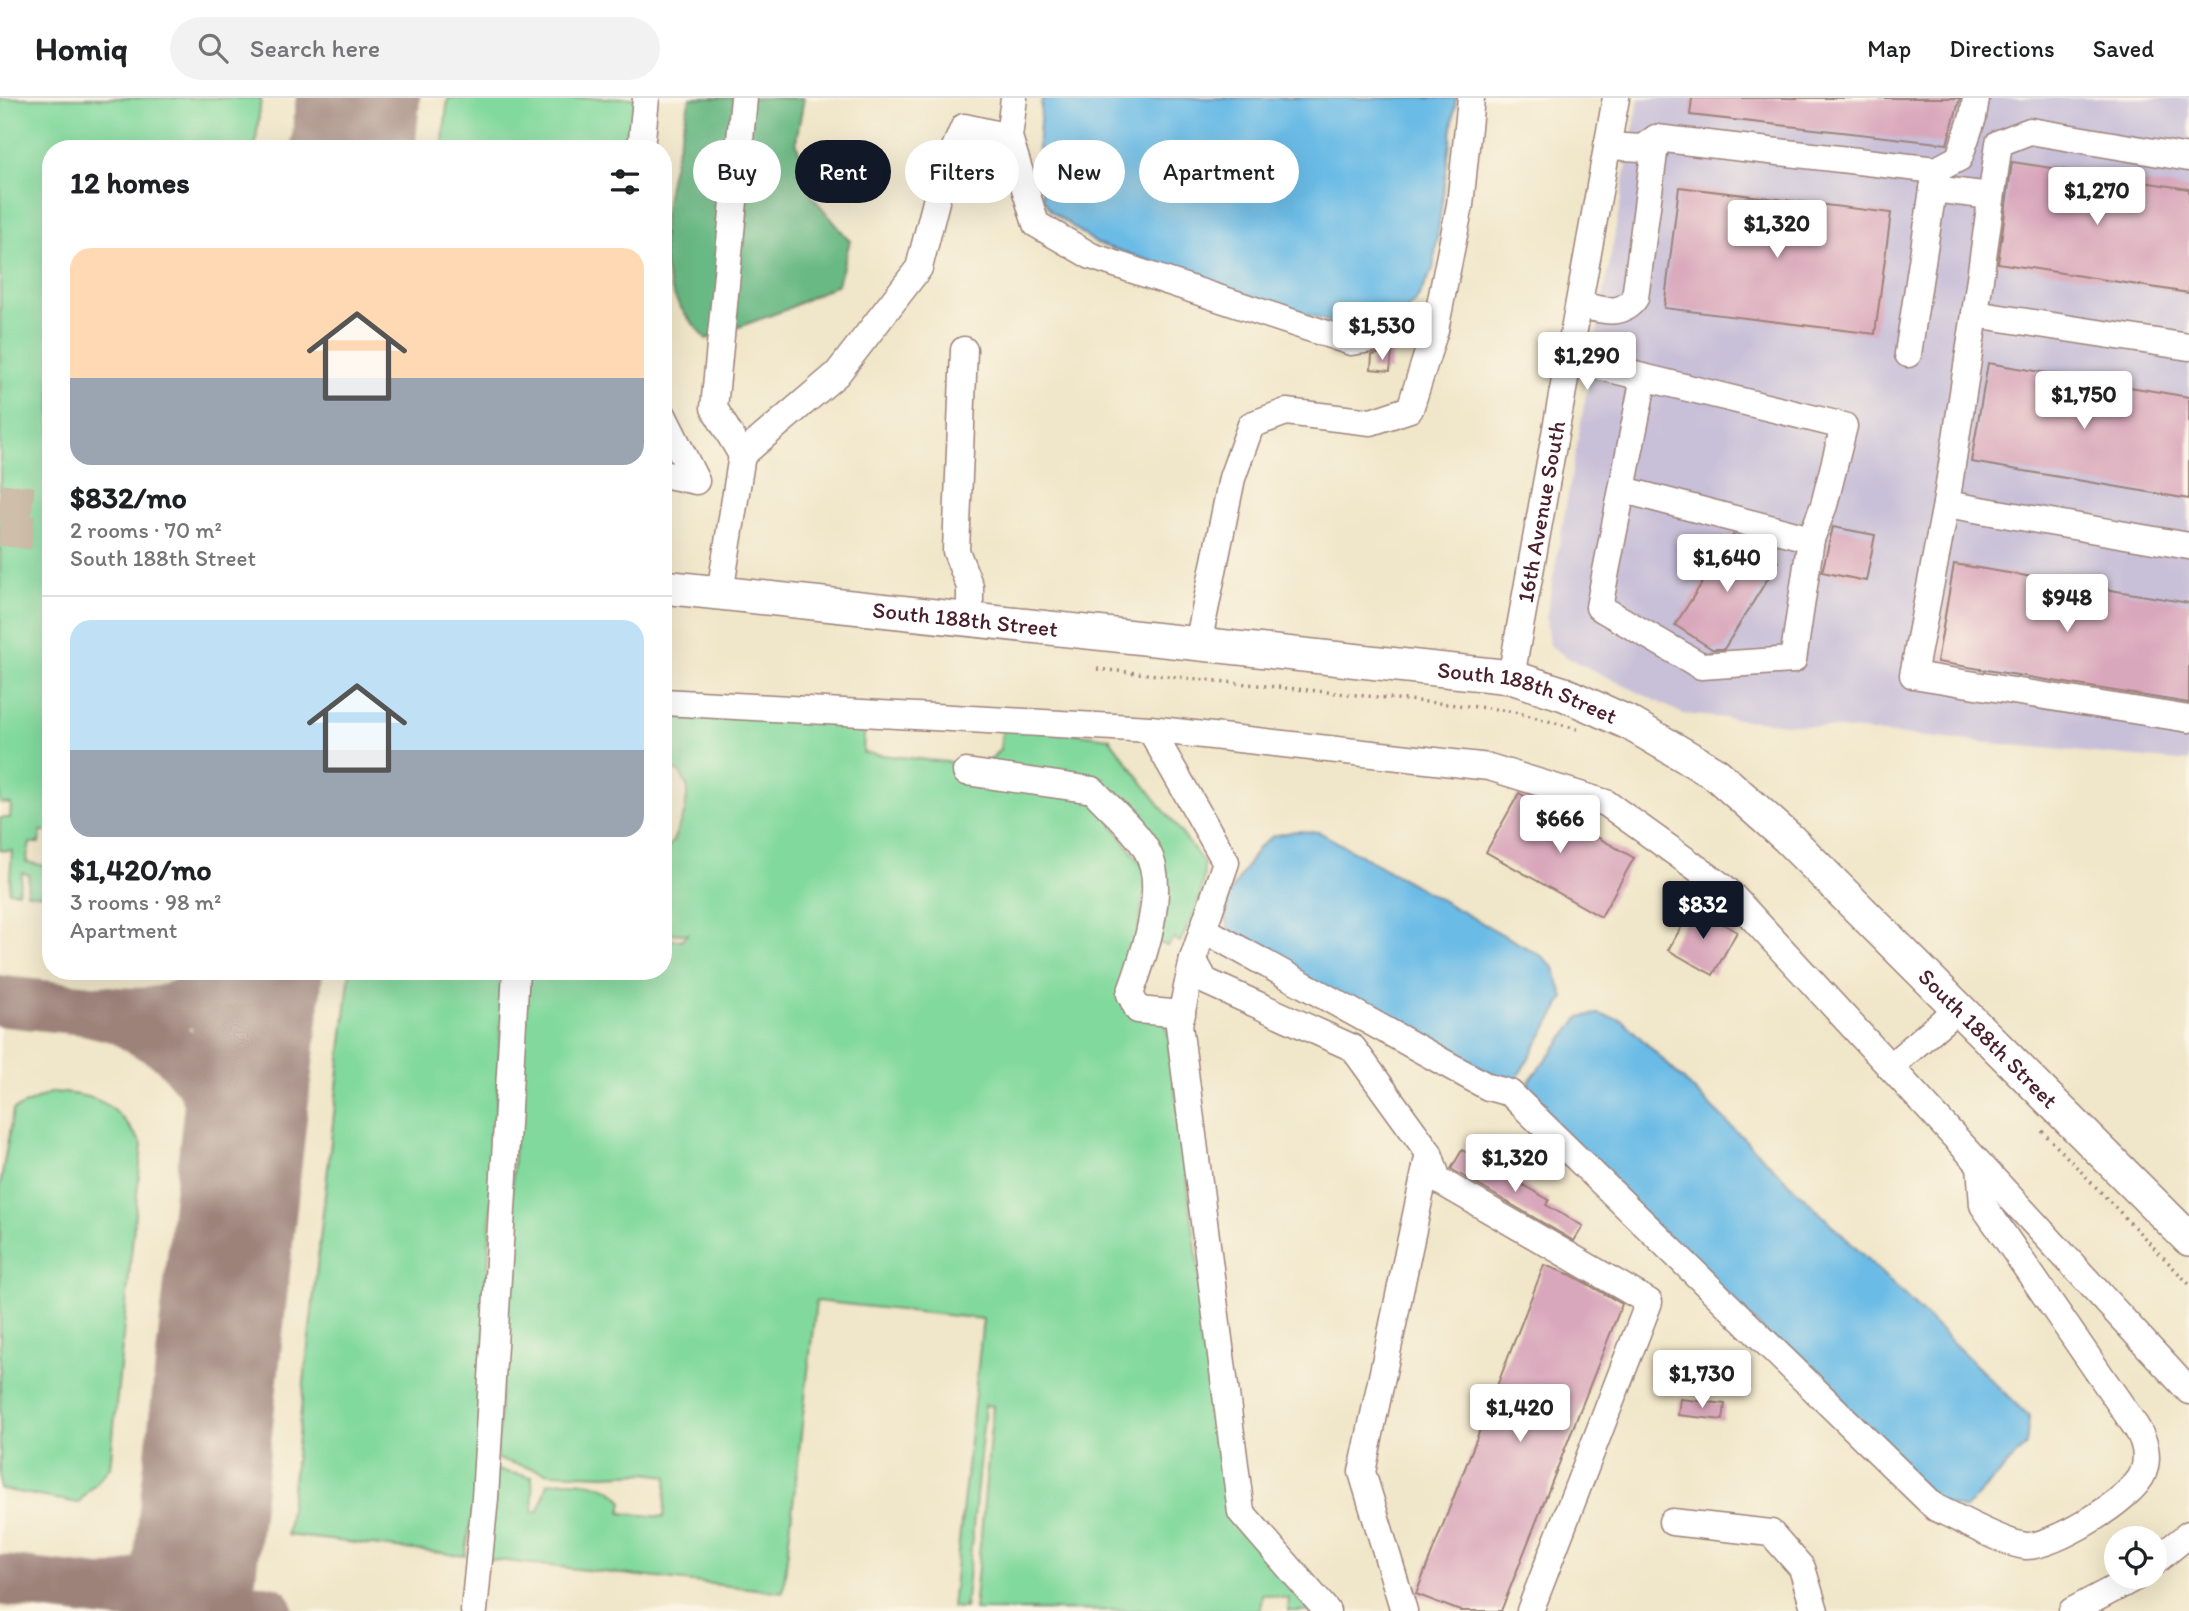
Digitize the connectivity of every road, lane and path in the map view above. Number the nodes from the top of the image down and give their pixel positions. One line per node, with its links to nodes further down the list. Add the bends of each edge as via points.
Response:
1 (646, 98): 9 (street)
2 (744, 98): 23 (street, via 714,408)
3 (1014, 98): 7 (street)
4 (1471, 98): 16 (street, via 1460,205)
5 (1616, 98): 10 (street, 16th Avenue South)
6 (1976, 98): 12 (street, via 1959,159)
7 (1009, 137): 16 (street, via 1036,224 1091,256 1351,342); 23 (street, via 964,127 942,178 919,268 837,374)
8 (1656, 138): 10 (street, via 1642,148); 12 (street); 14 (street, via 1635,298 1617,312)
9 (642, 140)
10 (1607, 146): 14 (street, 16th Avenue South)
11 (2189, 158): 13 (street, via 2030,131 1999,143)
12 (1934, 179): 13 (street); 19 (street)
13 (1991, 196): 15 (street)
14 (1579, 305): 20 (street, 16th Avenue South)
15 (1975, 314): 17 (street); 26 (street)
16 (1435, 330): 32 (street, via 1410,410 1371,422 1286,412 1251,425 1232,478)
17 (2189, 347)
18 (964, 350): 31 (street, via 956,551 970,587)
19 (1908, 354)
20 (1569, 359): 21 (street); 33 (street, 16th Avenue South)
21 (1644, 377): 25 (street); 27 (street, via 1844,426)
22 (672, 433): 24 (street, via 696,481)
23 (742, 455): 30 (street)
24 (672, 476)
25 (1624, 490): 27 (street); 27 (street, via 1599,607 1701,666 1793,660)
26 (1946, 504): 28 (street); 35 (street, via 1913,675)
27 (1811, 539)
28 (2189, 546)
29 (672, 588): 30 (main road, South 188th Street)
30 (720, 593): 31 (main road, South 188th Street)
31 (970, 619): 32 (main road, South 188th Street)
32 (1198, 644): 33 (main road, South 188th Street)
33 (1511, 677): 41 (main road, South 188th Street, via 1629,723 1716,774 1788,838)
34 (672, 702): 36 (street)
35 (2189, 719)
36 (1150, 729): 38 (street, via 1226,862); 43 (street, via 1489,767 1606,803 1726,889)
37 (966, 772): 42 (street, via 1093,790 1148,852 1155,878 1148,945 1130,994 1138,1010)
38 (1203, 929): 39 (street); 45 (street, via 1488,1087 1510,1093 1936,1508 2013,1544 2042,1545 2112,1504 2138,1481 2146,1454 2136,1427 1983,1205)
39 (1193, 959): 42 (street); 44 (street, via 1205,982 1353,1048)
40 (515, 980): 52 (street, via 485,1498)
41 (1958, 1008): 43 (street); 46 (main road, South 188th Street)
42 (1182, 1014): 53 (street, via 1179,1025 1241,1512)
43 (1890, 1067): 45 (street)
44 (1429, 1153): 54 (street, via 1362,1472); 55 (street, via 1438,1180 1649,1302)
45 (1980, 1164): 47 (street)
46 (2189, 1239)
47 (2189, 1391)
48 (1672, 1522): 56 (street, via 1771,1533 1802,1568)
49 (2189, 1534): 50 (street)
50 (2167, 1552)
51 (2113, 1589): 57 (street)
52 (474, 1611)
53 (1327, 1611)
54 (1404, 1611)
55 (1530, 1611)
56 (1815, 1611)
57 (2072, 1611)

